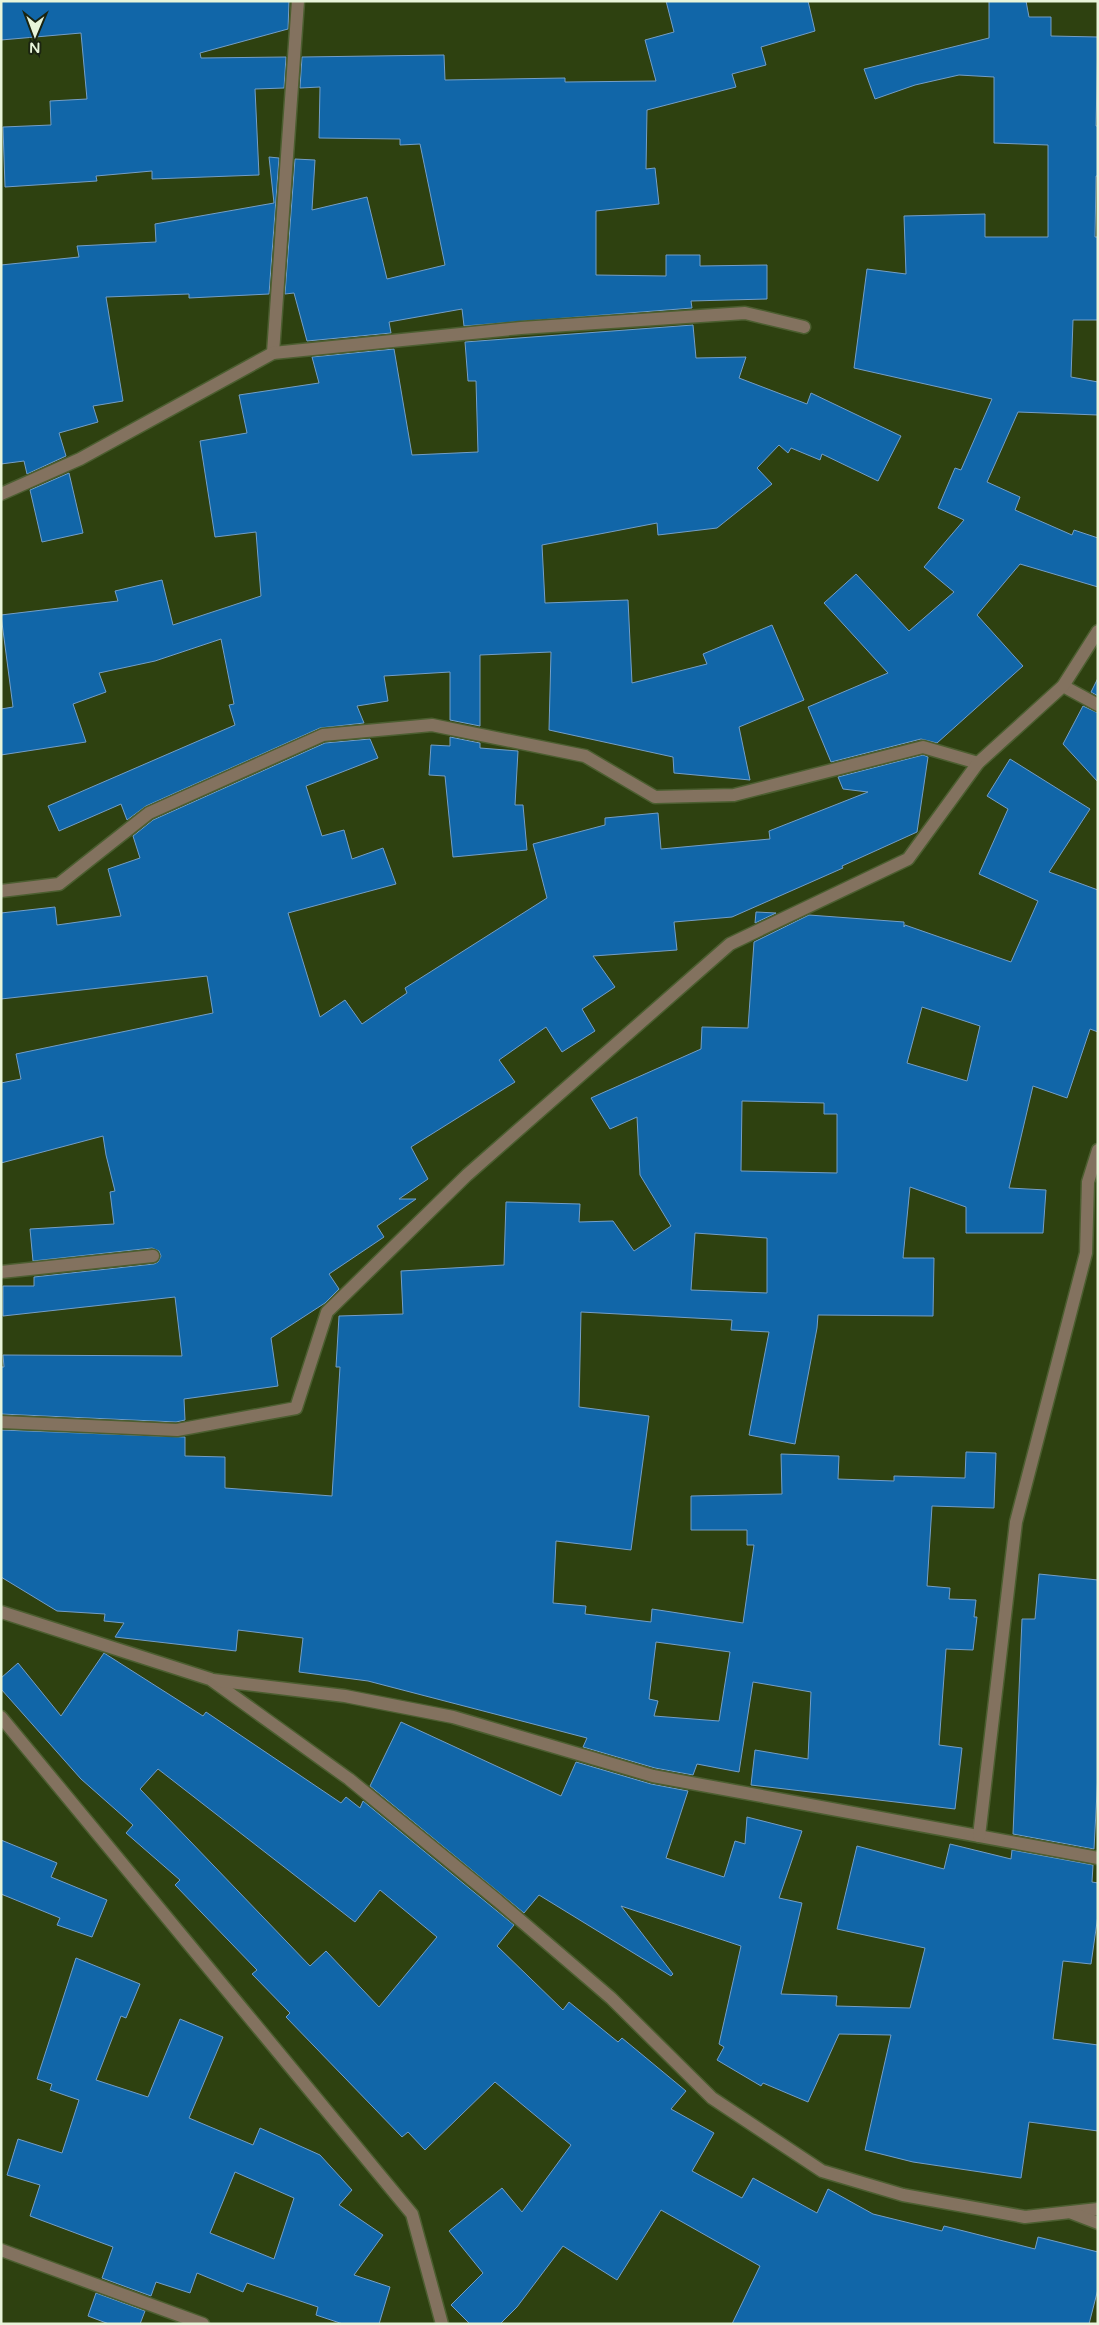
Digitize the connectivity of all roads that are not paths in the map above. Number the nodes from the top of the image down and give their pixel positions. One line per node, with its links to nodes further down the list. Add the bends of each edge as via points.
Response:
1 (298, 1): 3 (street)
2 (804, 327): 3 (street, via 745,313 521,328)
3 (273, 353): 4 (street, via 80,459)
4 (1, 494)
5 (1098, 631): 6 (street)
6 (1063, 686): 7 (street); 8 (street)
7 (1098, 705)
8 (978, 763): 9 (street, via 923,747 734,795 655,797 585,756 432,725 323,735 149,813 59,884); 13 (street, via 908,859 730,944 467,1175 327,1312 296,1408 176,1430)
9 (1, 891)
10 (1098, 1150): 17 (street, via 1088,1182 1086,1253 1016,1522)
11 (153, 1256): 12 (street)
12 (1, 1272)
13 (1, 1422)
14 (1, 1612): 15 (street)
15 (210, 1679): 17 (street, via 345,1696 453,1717 653,1776); 20 (street, via 349,1779 498,1901 611,1998 712,2098 822,2171 903,2195 1025,2217)
16 (1, 1717): 24 (street, via 412,2214)
17 (979, 1836): 18 (street)
18 (1098, 1858)
19 (1098, 2209): 20 (street)
20 (1072, 2213): 21 (street)
21 (1098, 2223)
22 (1, 2250): 23 (street)
23 (203, 2324)
24 (442, 2324)

